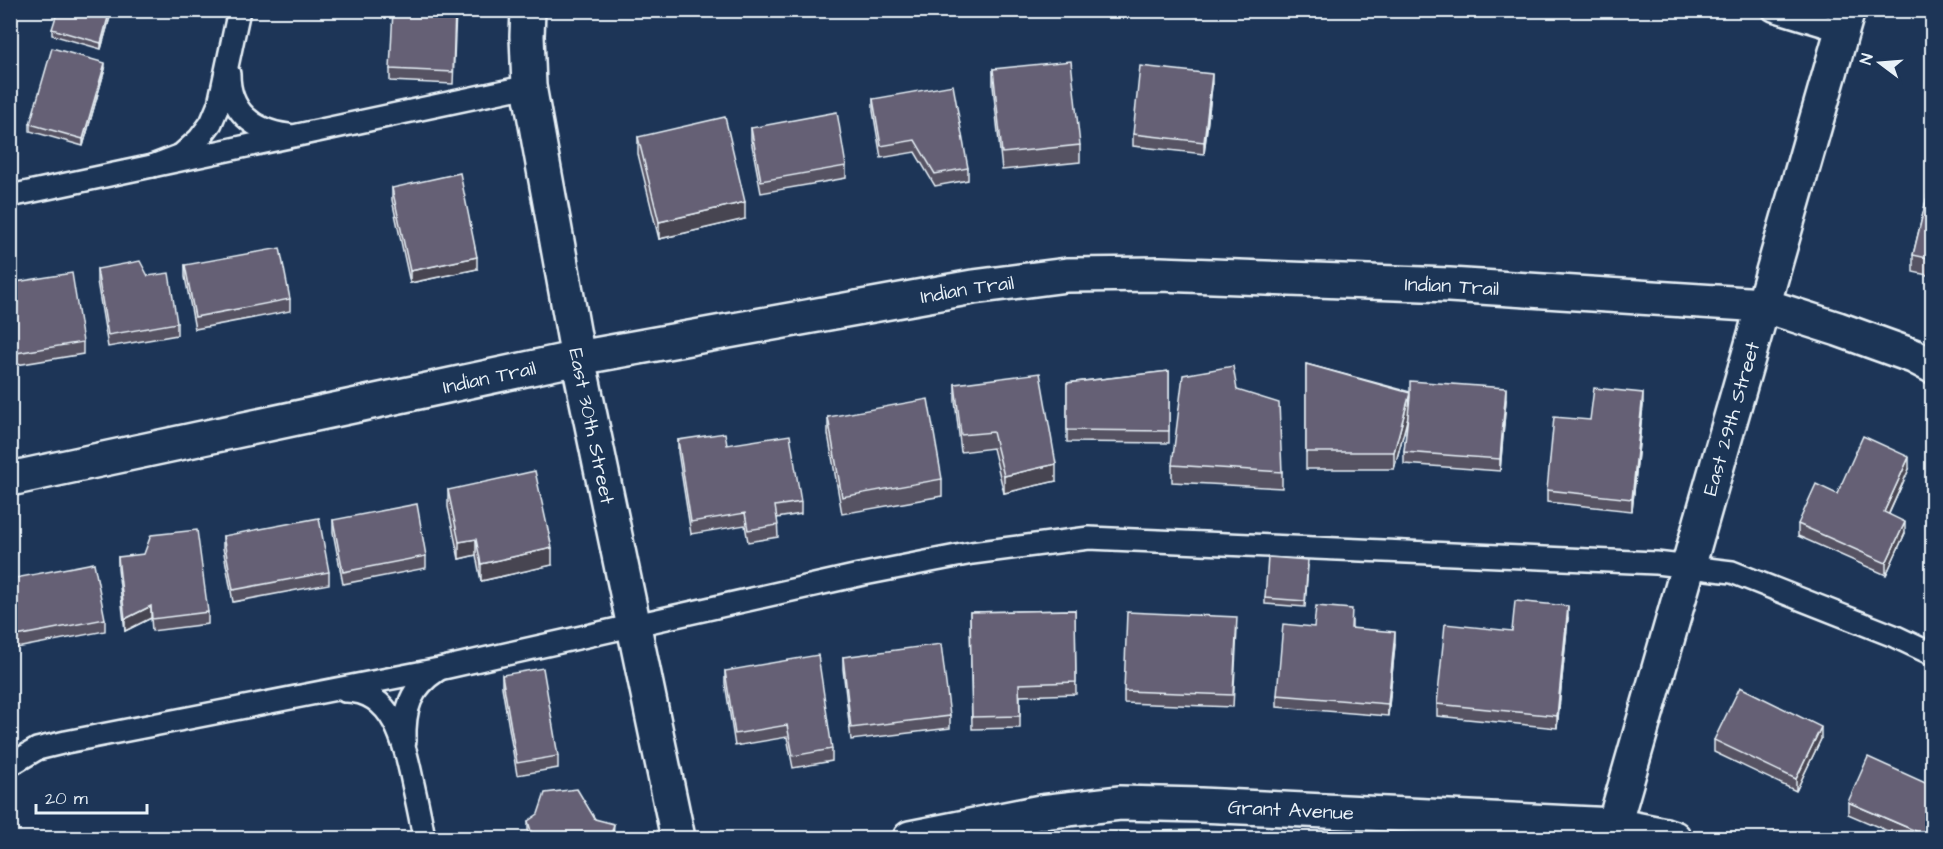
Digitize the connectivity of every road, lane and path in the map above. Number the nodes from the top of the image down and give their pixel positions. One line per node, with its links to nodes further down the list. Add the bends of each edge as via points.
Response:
1 (528, 10): 5 (street, East 30th Street)
2 (1773, 10): 4 (lane)
3 (237, 20): 6 (lane, via 229,77 240,111 259,128); 7 (lane, via 219,104 211,123 181,154)
4 (1845, 21): 9 (street, East 29th Street)
5 (529, 86): 6 (lane); 10 (street, East 30th Street)
6 (297, 136): 7 (lane)
7 (152, 166): 8 (lane)
8 (10, 196)
9 (1763, 306): 10 (street, Indian Trail, via 1449,285 1160,274 1067,275 973,287); 11 (street, Indian Trail, via 1838,329); 13 (street, East 29th Street)
10 (578, 358): 12 (street, Indian Trail); 14 (street, East 30th Street)
11 (1932, 366)
12 (10, 479)
13 (1688, 567): 14 (lane, via 1089,538 972,553); 15 (lane, via 1732,572); 20 (street, East 29th Street)
14 (633, 626): 16 (lane); 22 (street, East 30th Street)
15 (1932, 654)
16 (439, 669): 17 (lane); 18 (lane, via 422,682 410,700)
17 (322, 692): 18 (lane, via 356,692 374,698 393,720); 19 (lane, via 66,742 37,749)
18 (405, 747): 21 (lane)
19 (10, 765)
20 (1614, 825): 23 (street, Grant Avenue, via 1120,803 1041,812); 24 (street, Grant Avenue)
21 (424, 838)
22 (678, 838)
23 (910, 838)
24 (1674, 838)

